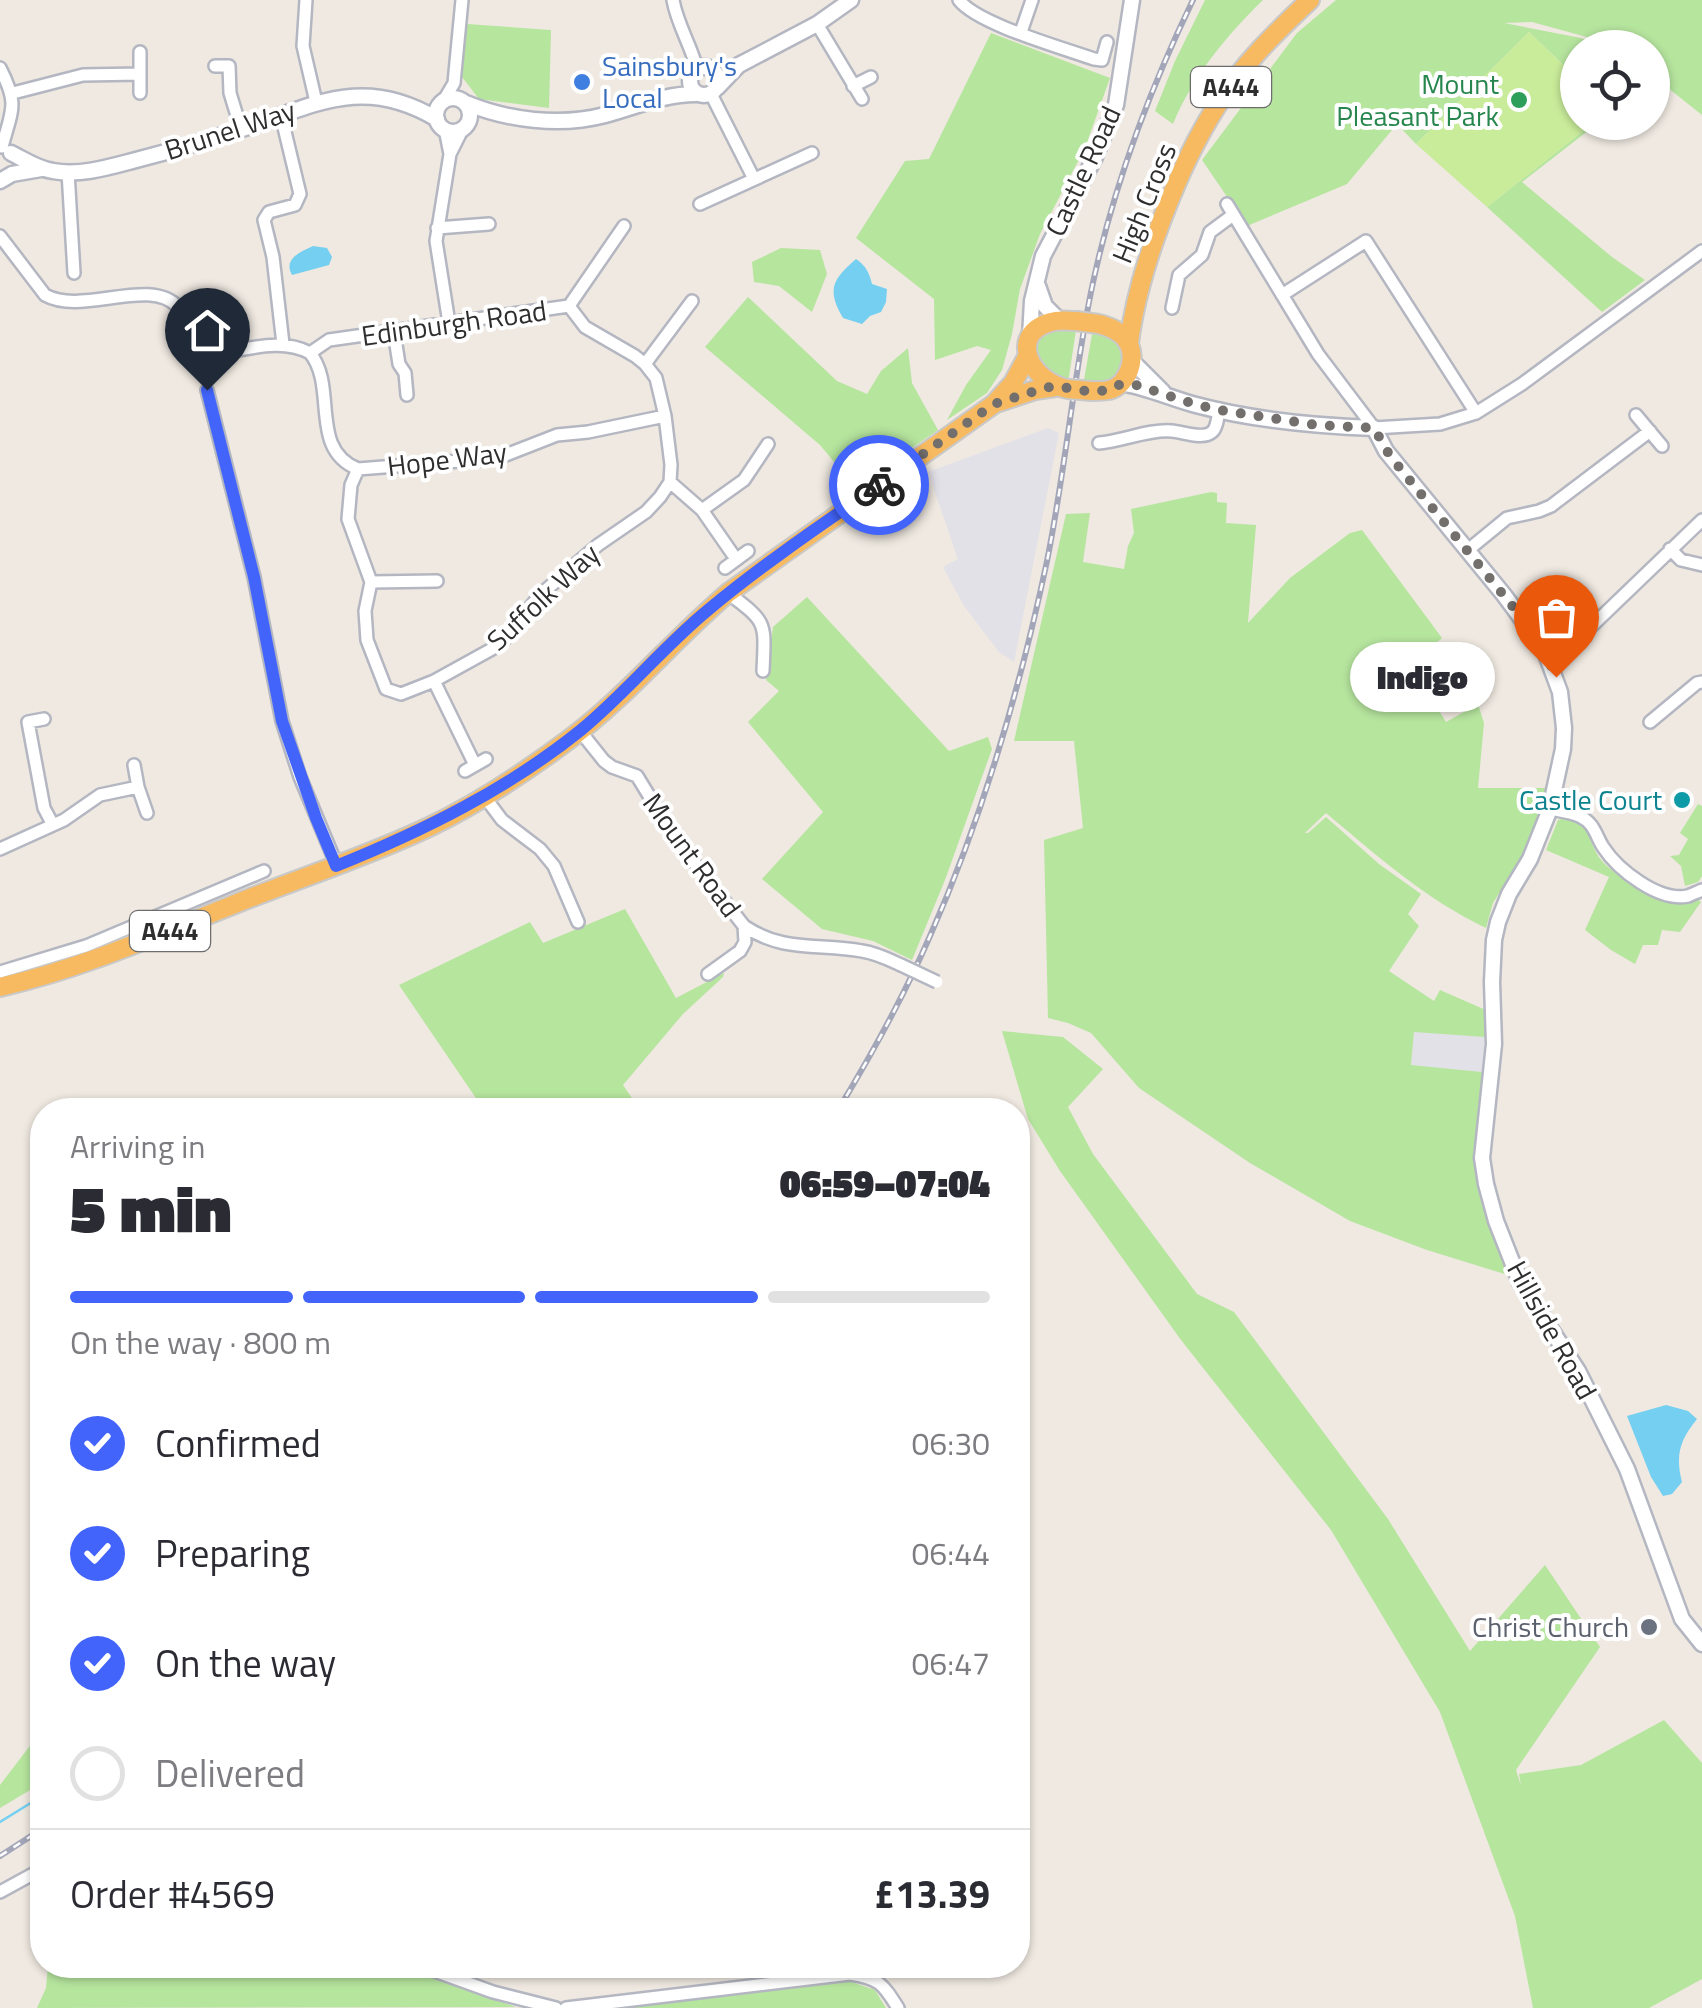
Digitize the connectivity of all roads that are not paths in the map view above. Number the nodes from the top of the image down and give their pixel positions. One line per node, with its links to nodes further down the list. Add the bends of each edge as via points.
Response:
1 (306, 0): 26 (street, via 302,46)
2 (461, 0): 19 (street)
3 (674, 0): 16 (street)
4 (851, 0): 9 (street)
5 (960, 0): 10 (street, via 981,18)
6 (1032, 0): 10 (street)
7 (1132, 0): 49 (street, Castle Road, via 1108,130)
8 (1310, 0): 50 (highway, High Cross / A444, via 1217,104 1174,190)
9 (817, 24): 13 (street); 20 (street)
10 (1021, 32): 11 (street, via 1094,60 1102,60)
11 (1107, 42)
12 (140, 52): 17 (street)
13 (759, 53): 16 (street); 22 (street)
14 (215, 66): 34 (street, via 229,66)
15 (0, 68): 23 (street)
16 (698, 70): 22 (street, via 690,86); 22 (street, via 717,74); 24 (street)
17 (140, 74): 21 (street); 23 (street, via 84,75)
18 (871, 77): 20 (street)
19 (454, 83): 27 (street); 28 (street)
20 (854, 86): 25 (street)
21 (140, 92)
22 (708, 92): 24 (street); 41 (street)
23 (13, 93): 35 (street)
24 (666, 97): 30 (street, via 582,120)
25 (862, 99)
26 (316, 102): 29 (street, Brunel Way, via 365,96); 31 (street, Brunel Way)
27 (442, 102): 28 (street); 29 (street, Brunel Way); 32 (street)
28 (464, 102): 30 (street); 33 (street, via 470,113)
29 (418, 108): 32 (street, Brunel Way)
30 (492, 114): 33 (street)
31 (281, 115): 34 (street, Brunel Way); 60 (street, via 300,194 295,205 264,220)
32 (441, 124): 33 (street, via 453,132); 37 (street)
33 (465, 126): 37 (street)
34 (241, 130): 39 (street, Brunel Way)
35 (4, 149): 38 (street, Brunel Way); 40 (street, via 15,162)
36 (812, 153): 41 (street)
37 (450, 154): 45 (street)
38 (40, 169): 39 (street, Brunel Way); 40 (street, Brunel Way)
39 (68, 172): 48 (street)
40 (6, 178)
41 (754, 179): 42 (street)
42 (700, 204)
43 (489, 224): 45 (street)
44 (624, 226): 53 (street)
45 (437, 228): 56 (street)
46 (0, 236): 60 (street, via 45,295 63,302 145,294 178,306 203,349 220,354)
47 (1702, 251): 72 (street)
48 (68, 265)
49 (1036, 281): 55 (street, via 1045,306); 59 (street, Castle Road)
50 (1139, 286): 57 (highway, High Cross / A444); 61 (highway, High Cross / A444)
51 (1282, 294): 54 (street, via 1230,210 1180,276); 72 (street, via 1366,241); 75 (street)
52 (692, 301): 64 (street)
53 (569, 306): 56 (street, Edinburgh Road); 64 (street, Edinburgh Road, via 584,327)
54 (1172, 308)
55 (1068, 321): 57 (highway, bridge); 59 (highway, via 1046,323)
56 (449, 323): 58 (street, Edinburgh Road)
57 (1099, 324): 61 (highway, via 1116,330)
58 (394, 332): 62 (street, Edinburgh Road, via 329,340); 69 (street)
59 (1030, 337): 63 (highway, A444)
60 (283, 344): 62 (street)
61 (1130, 352): 65 (highway, A444); 68 (street)
62 (310, 353): 80 (street, Hope Way, via 320,368 333,451)
63 (1027, 357): 66 (highway, via 1033,370); 70 (highway, A444)
64 (646, 364): 74 (street)
65 (1121, 384): 66 (highway, A444, bridge, via 1092,392); 68 (street)
66 (1061, 388): 70 (highway, A444)
67 (207, 390): 106 (street, via 282,721)
68 (1166, 394): 71 (street)
69 (407, 395)
70 (994, 404): 90 (highway, A444)
71 (1219, 410): 75 (street); 77 (street, via 1214,430 1202,436 1168,430)
72 (1476, 412): 75 (street, via 1440,424)
73 (1636, 414): 76 (street)
74 (665, 416): 80 (street, Hope Way, via 557,435 498,458); 81 (street)
75 (1374, 428): 85 (street, Hillside Road)
76 (1650, 432): 79 (street); 85 (street, via 1551,506 1506,518)
77 (1099, 443)
78 (768, 444): 82 (street, via 744,480)
79 (1662, 446)
80 (358, 469): 89 (street, Suffolk Way, via 348,519)
81 (670, 482): 82 (street); 93 (street, Suffolk Way, via 646,512 540,595 501,644)
82 (702, 510): 87 (street, via 742,555)
83 (1702, 520): 84 (street)
84 (1670, 549): 86 (street, via 1680,560); 91 (street)
85 (1468, 550): 91 (street, Hillside Road)
86 (1702, 565)
87 (725, 568)
88 (437, 581): 89 (street)
89 (371, 582): 93 (street, Suffolk Way, via 367,640 386,688 400,694)
90 (728, 593): 92 (street, via 757,614 764,632); 97 (highway, A444)
91 (1550, 662): 102 (street, Hillside Road, via 1564,728)
92 (762, 671)
93 (434, 681): 99 (street)
94 (1702, 682): 96 (street)
95 (44, 719): 104 (street, via 28,722)
96 (1650, 722)
97 (580, 730): 101 (highway, A444); 110 (street, Mount Road, via 604,762 637,776)
98 (134, 765): 100 (street)
99 (476, 765)
100 (138, 787): 103 (street); 104 (street, via 100,796)
101 (484, 796): 106 (highway, A444); 109 (street, via 554,866)
102 (1550, 809): 108 (street, via 1580,816 1634,879 1684,897); 116 (street, Hillside Road, via 1494,942 1494,1044 1482,1143 1486,1184 1520,1282 1578,1371 1619,1452 1682,1619)
103 (147, 813)
104 (53, 825): 105 (street)
105 (0, 849)
106 (336, 866): 111 (highway, A444)
107 (264, 871): 111 (street)
108 (1702, 890)
109 (578, 922)
110 (744, 926): 113 (street, via 740,951); 114 (street, Mount Road, bridge, via 775,942 868,952)
111 (139, 934): 112 (street); 115 (highway, A444, via 78,965)
112 (0, 972)
113 (708, 974)
114 (937, 982)
115 (0, 987)
116 (1702, 1644)
117 (30, 1874): 118 (street)
118 (0, 1892)
119 (454, 1978): 122 (street)
120 (817, 1978): 123 (street)
121 (874, 1978): 124 (street)
122 (556, 2008)
123 (566, 2008)
124 (898, 2008)

